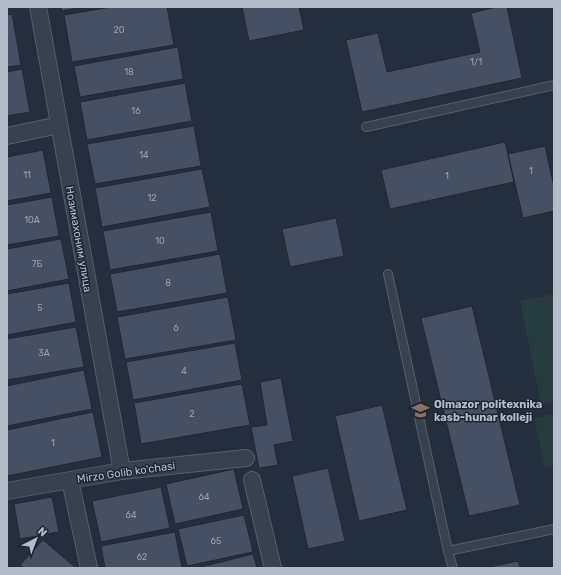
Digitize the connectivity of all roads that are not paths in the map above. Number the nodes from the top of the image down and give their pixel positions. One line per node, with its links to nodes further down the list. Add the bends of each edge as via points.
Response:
1 (38, 7): 3 (street, Нозимахоним улица)
2 (554, 85): 4 (lane)
3 (59, 125): 5 (street); 8 (street, Нозимахоним улица)
4 (366, 127)
5 (7, 136)
6 (388, 274): 13 (lane)
7 (246, 458): 8 (street, Mirzo Golib ko'chasi)
8 (122, 471): 9 (street, Mirzo Golib ko'chasi)
9 (70, 480): 11 (street, Mirzo Golib ko'chasi); 14 (street)
10 (252, 480): 15 (street)
11 (7, 491)
12 (554, 529): 13 (lane)
13 (448, 552): 16 (lane)
14 (89, 568)
15 (273, 568)
16 (453, 568)

